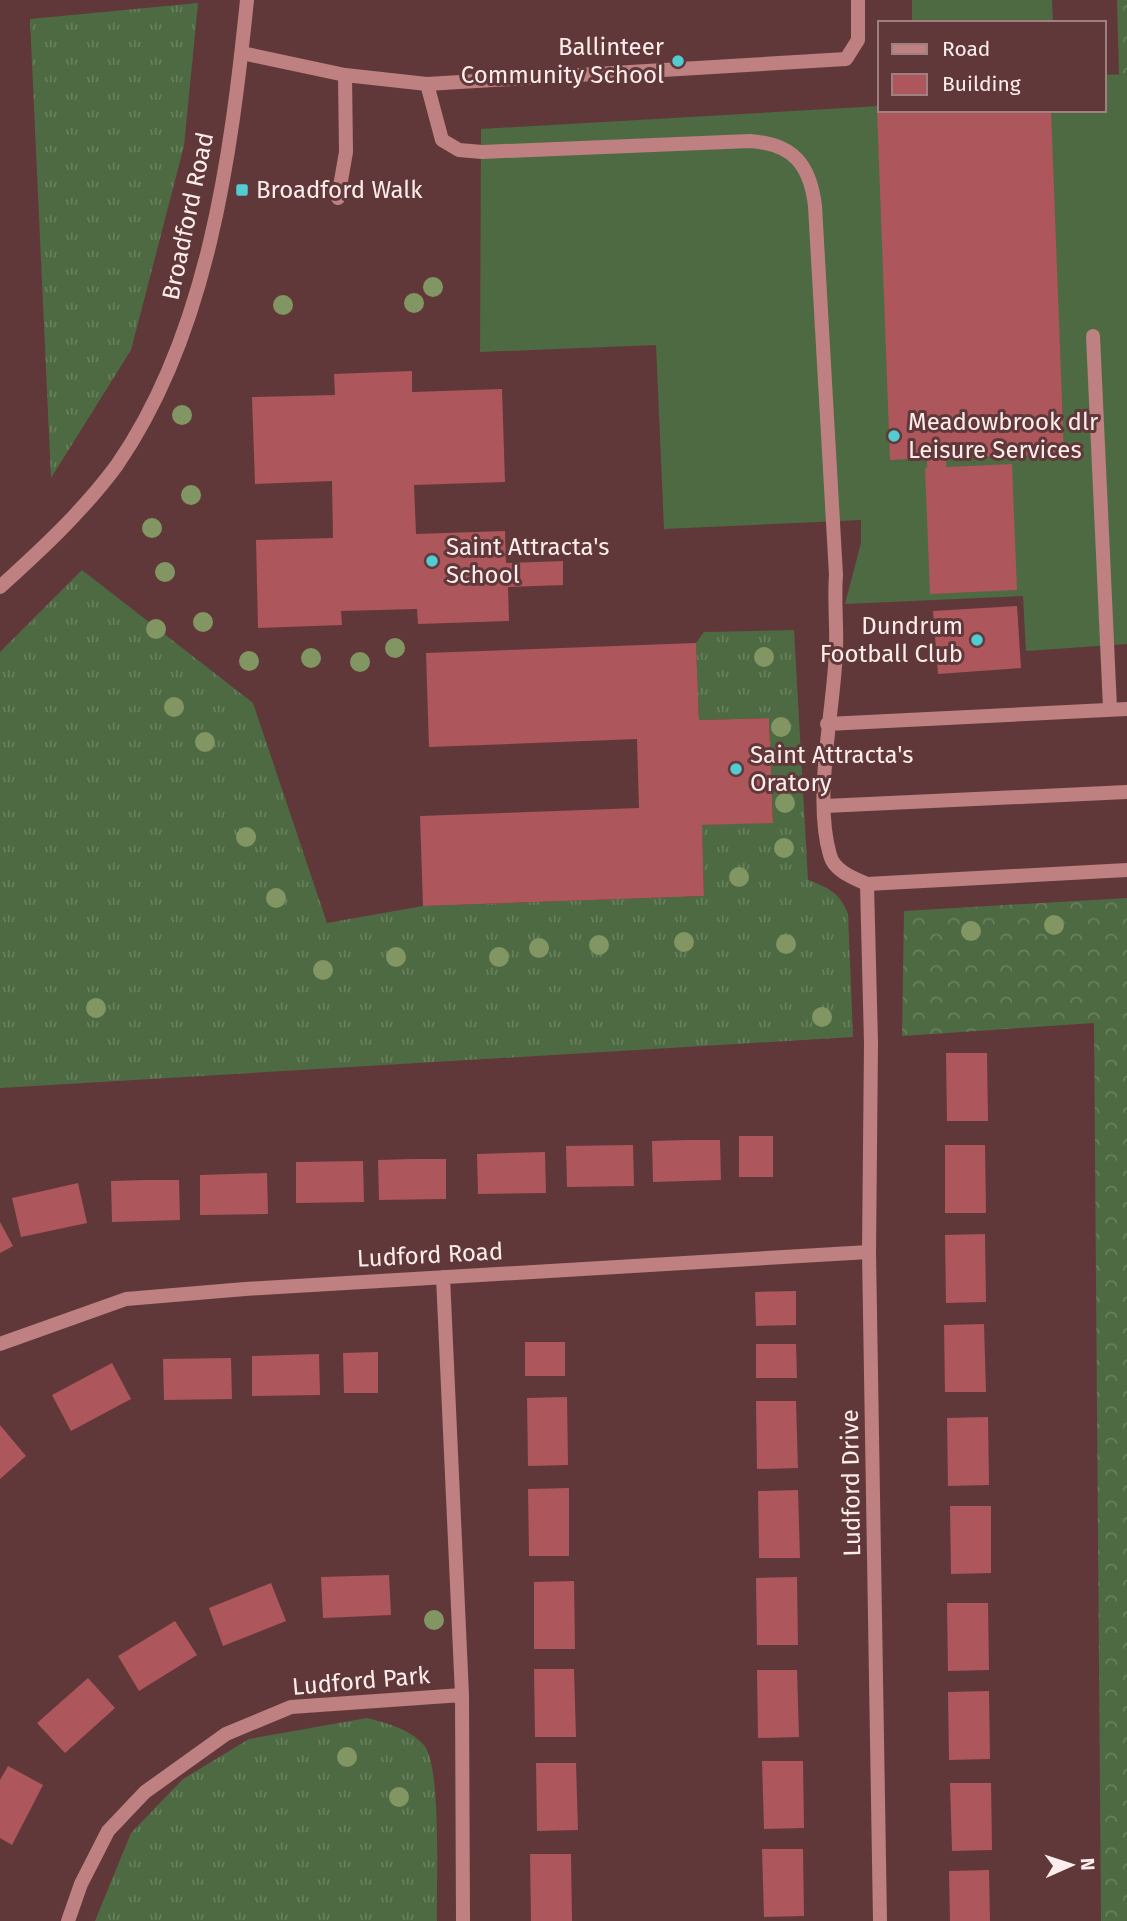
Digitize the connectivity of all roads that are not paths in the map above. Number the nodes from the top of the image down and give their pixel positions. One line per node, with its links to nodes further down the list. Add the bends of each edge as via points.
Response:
1 (247, 0): 3 (street, Broadford Road)
2 (858, 0): 5 (street, via 859,40 846,60)
3 (242, 53): 4 (street); 8 (street, Broadford Road, via 208,254 175,354 116,466 72,517)
4 (345, 75): 5 (street); 6 (street, via 346,152)
5 (427, 84): 11 (street, via 442,140 459,150 750,141 769,142 803,164 815,206 836,575 836,650)
6 (338, 198)
7 (1093, 336): 9 (street)
8 (0, 587)
9 (1110, 708): 10 (street); 11 (street)
10 (1127, 709)
11 (827, 724): 13 (street)
12 (1127, 792): 13 (street)
13 (825, 806): 15 (street, via 830,858 845,874)
14 (1127, 870): 15 (street)
15 (867, 884): 16 (street, Ludford Drive)
16 (869, 1252): 17 (street, Ludford Road); 22 (street, Ludford Drive)
17 (443, 1277): 18 (street, Ludford Road, via 126,1299); 19 (street, Ludford Park)
18 (0, 1344)
19 (462, 1695): 20 (street, Ludford Park, via 291,1707 226,1734 145,1792 108,1831); 21 (street, Ludford Park)
20 (68, 1921)
21 (463, 1921)
22 (880, 1921)

